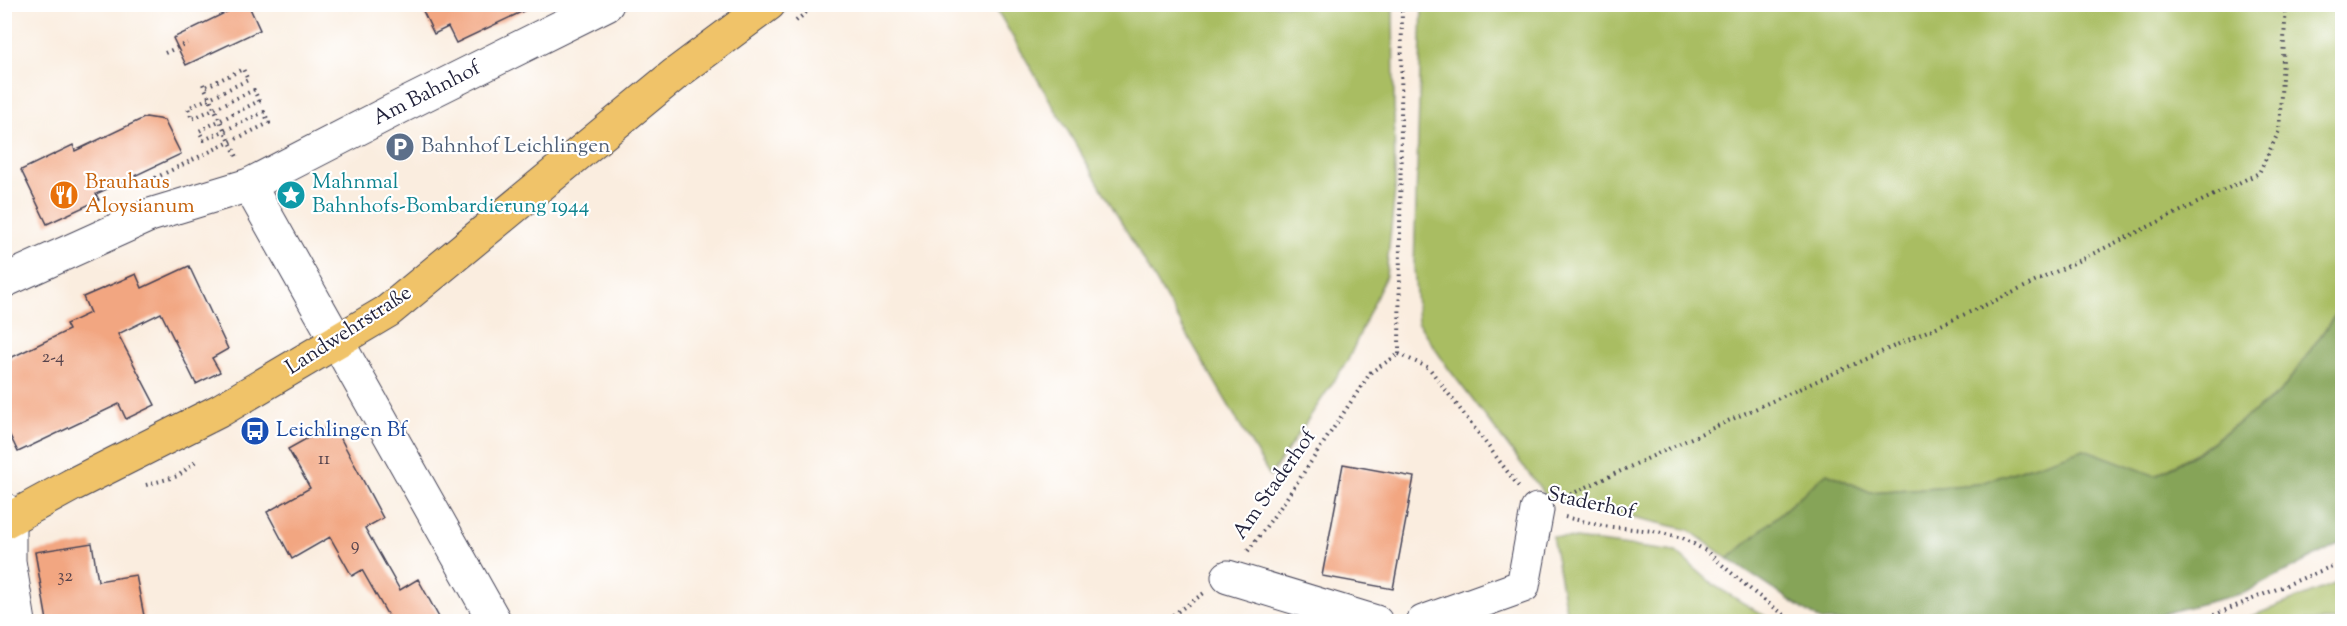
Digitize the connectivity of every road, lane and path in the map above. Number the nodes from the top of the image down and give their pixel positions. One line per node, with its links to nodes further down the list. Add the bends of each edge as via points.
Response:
1 (607, 4): 11 (street, Am Bahnhof)
2 (769, 4): 13 (main road, Landwehrstraße, via 674,75 388,311)
3 (1402, 4): 14 (path)
4 (2286, 4): 15 (path, via 2280,131 2259,173 2012,293)
5 (187, 43): 6 (path)
6 (165, 53)
7 (210, 98): 7 (path, via 248,80 243,69 204,85); 8 (path); 8 (path, via 188,108 192,118)
8 (214, 108): 9 (path); 9 (path, via 254,90 259,101)
9 (220, 120): 10 (path); 10 (path, via 199,131 204,140)
10 (224, 130): 10 (path, via 264,112 269,123 229,142)
11 (249, 185): 12 (street, Am Bahnhof, via 150,215); 13 (street)
12 (4, 281)
13 (336, 342): 16 (main road, Landwehrstraße, via 219,411); 20 (street)
14 (1399, 354): 15 (path, Staderhof, via 1429,368); 18 (path, Am Staderhof, via 1371,372 1282,505)
15 (1537, 510): 23 (street, via 1523,586); 24 (path, Staderhof, via 1603,526 1683,538 1706,551)
16 (6, 517): 19 (street)
17 (2343, 562): 25 (path)
18 (1228, 577): 21 (path, Am Staderhof); 22 (street)
19 (19, 621)
20 (495, 621)
21 (1163, 621)
22 (1376, 621)
23 (1423, 621)
24 (1794, 621)
25 (2197, 621)

